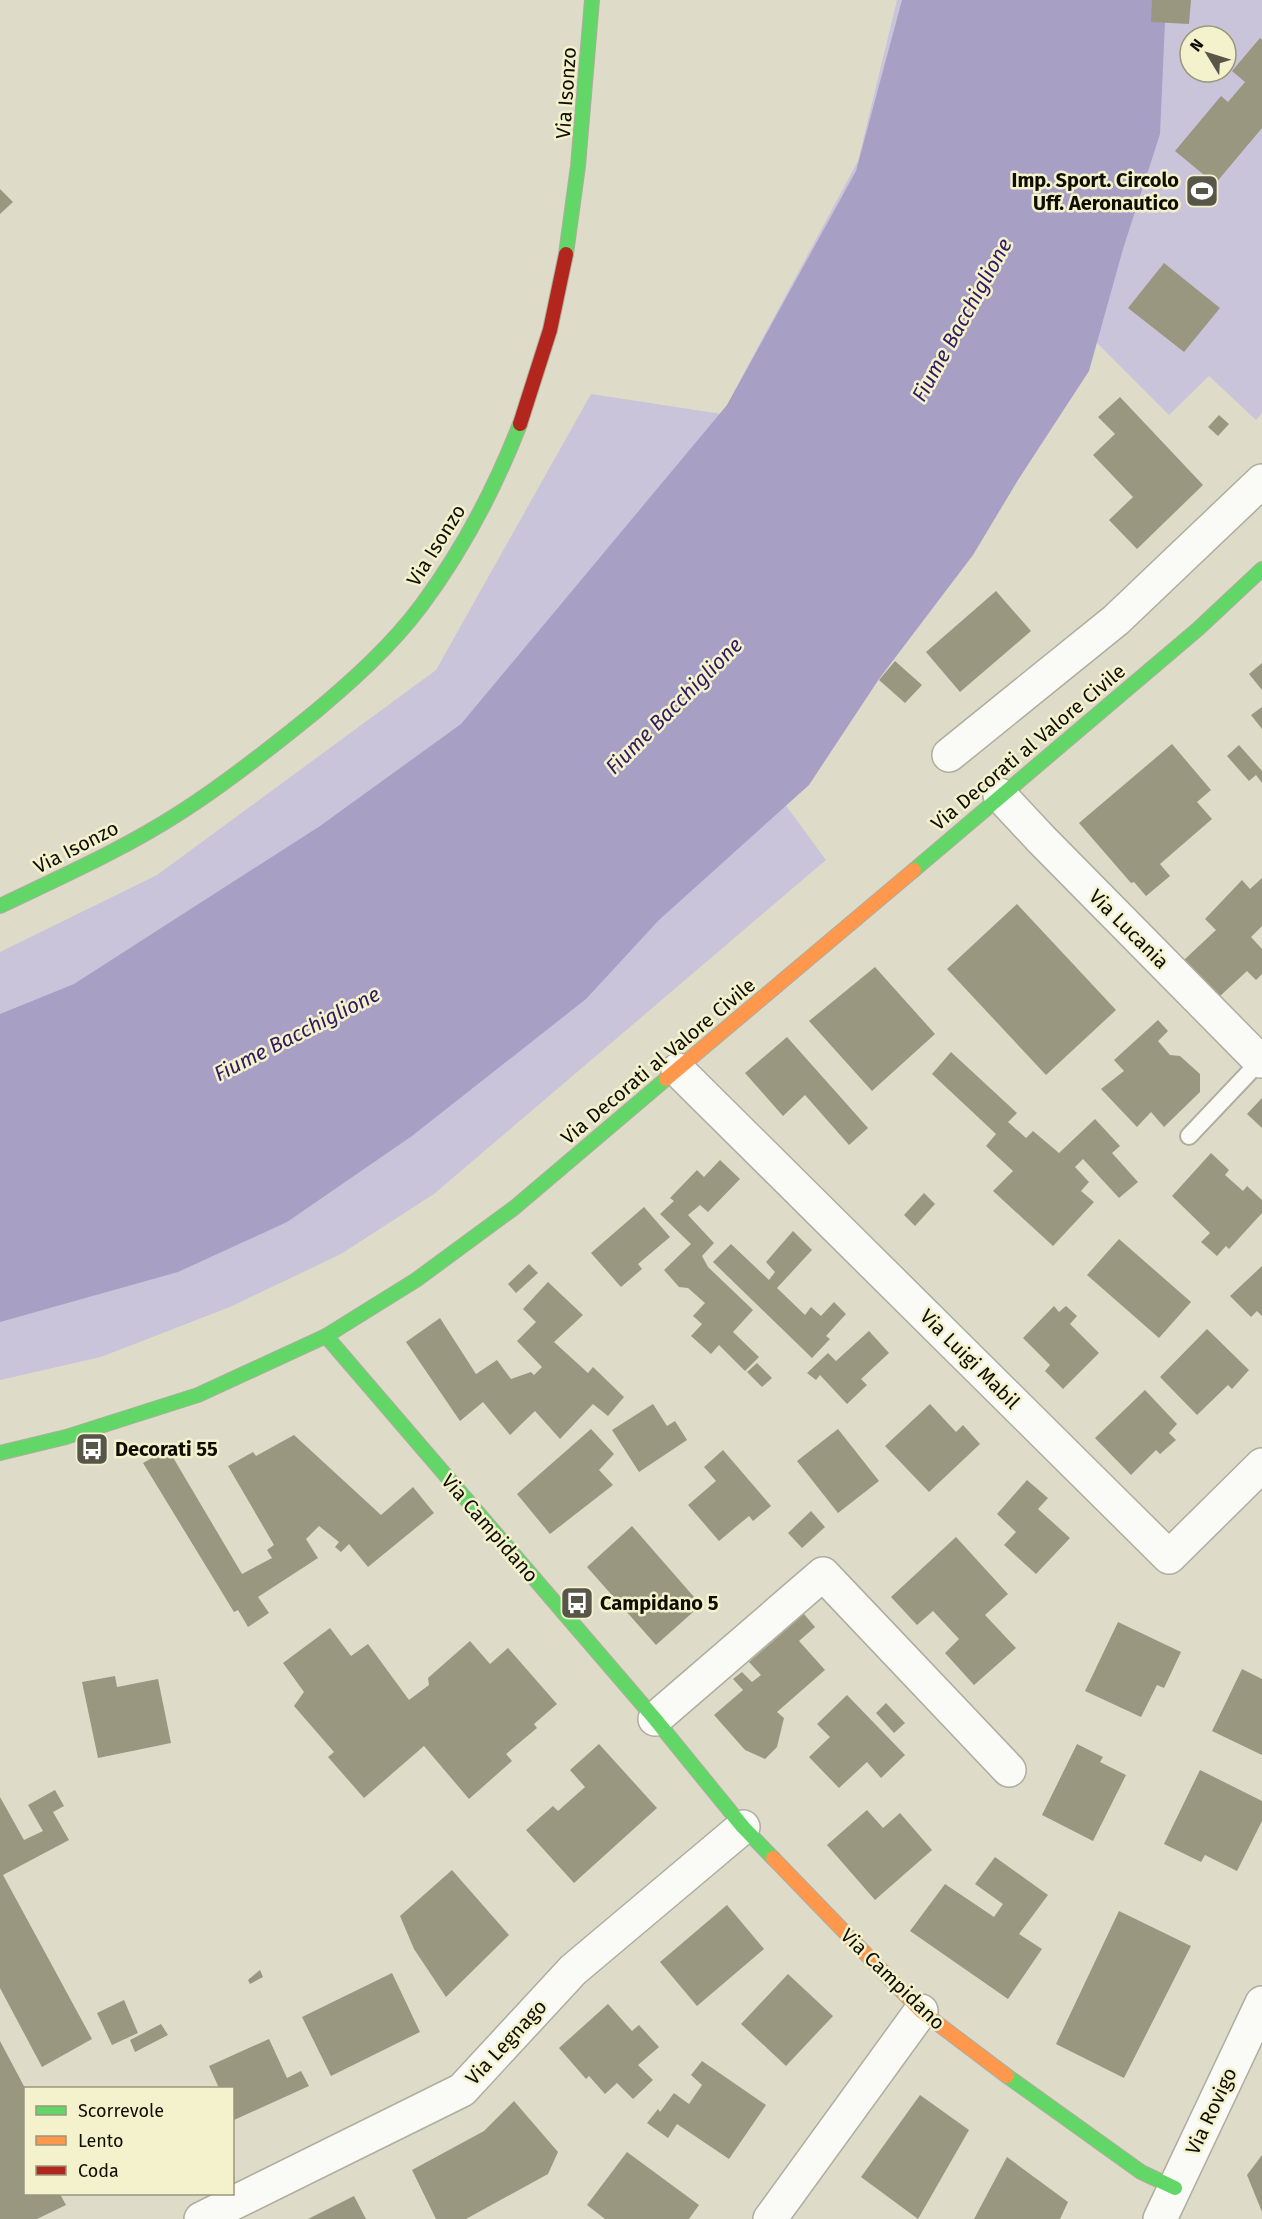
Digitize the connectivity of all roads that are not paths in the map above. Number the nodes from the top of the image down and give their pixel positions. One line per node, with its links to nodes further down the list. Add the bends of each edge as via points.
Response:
1 (592, 0): 6 (street, Via Isonzo, via 580,161 551,329 526,410 497,481 456,553 417,611 300,726 153,829)
2 (1262, 481): 4 (street, via 1116,620)
3 (1262, 569): 5 (street, Via Decorati al Valore Civile, via 1198,629)
4 (949, 755)
5 (1000, 795): 7 (street, Via Lucania); 8 (street, Via Decorati al Valore Civile)
6 (0, 906)
7 (1261, 1060): 9 (lane, Via Lucania)
8 (678, 1070): 10 (street, Via Decorati al Valore Civile, via 514,1208 416,1280); 12 (street, Via Luigi Mabil, via 1169,1557)
9 (1189, 1136)
10 (326, 1336): 11 (street, Via Decorati al Valore Civile, via 198,1395 66,1437); 13 (street, Via Campidano)
11 (0, 1453)
12 (1262, 1465)
13 (655, 1719): 14 (street, via 822,1575); 15 (street, Via Campidano)
14 (1009, 1770)
15 (743, 1827): 17 (street, Via Campidano); 19 (street, Via Legnago, via 573,1970 462,2090)
16 (1262, 2003): 18 (street, Via Rovigo)
17 (921, 2011): 18 (street, Via Campidano, via 1141,2172); 20 (street)
18 (1175, 2188): 21 (street, Via Rovigo)
19 (201, 2219)
20 (770, 2219)
21 (1160, 2219)

